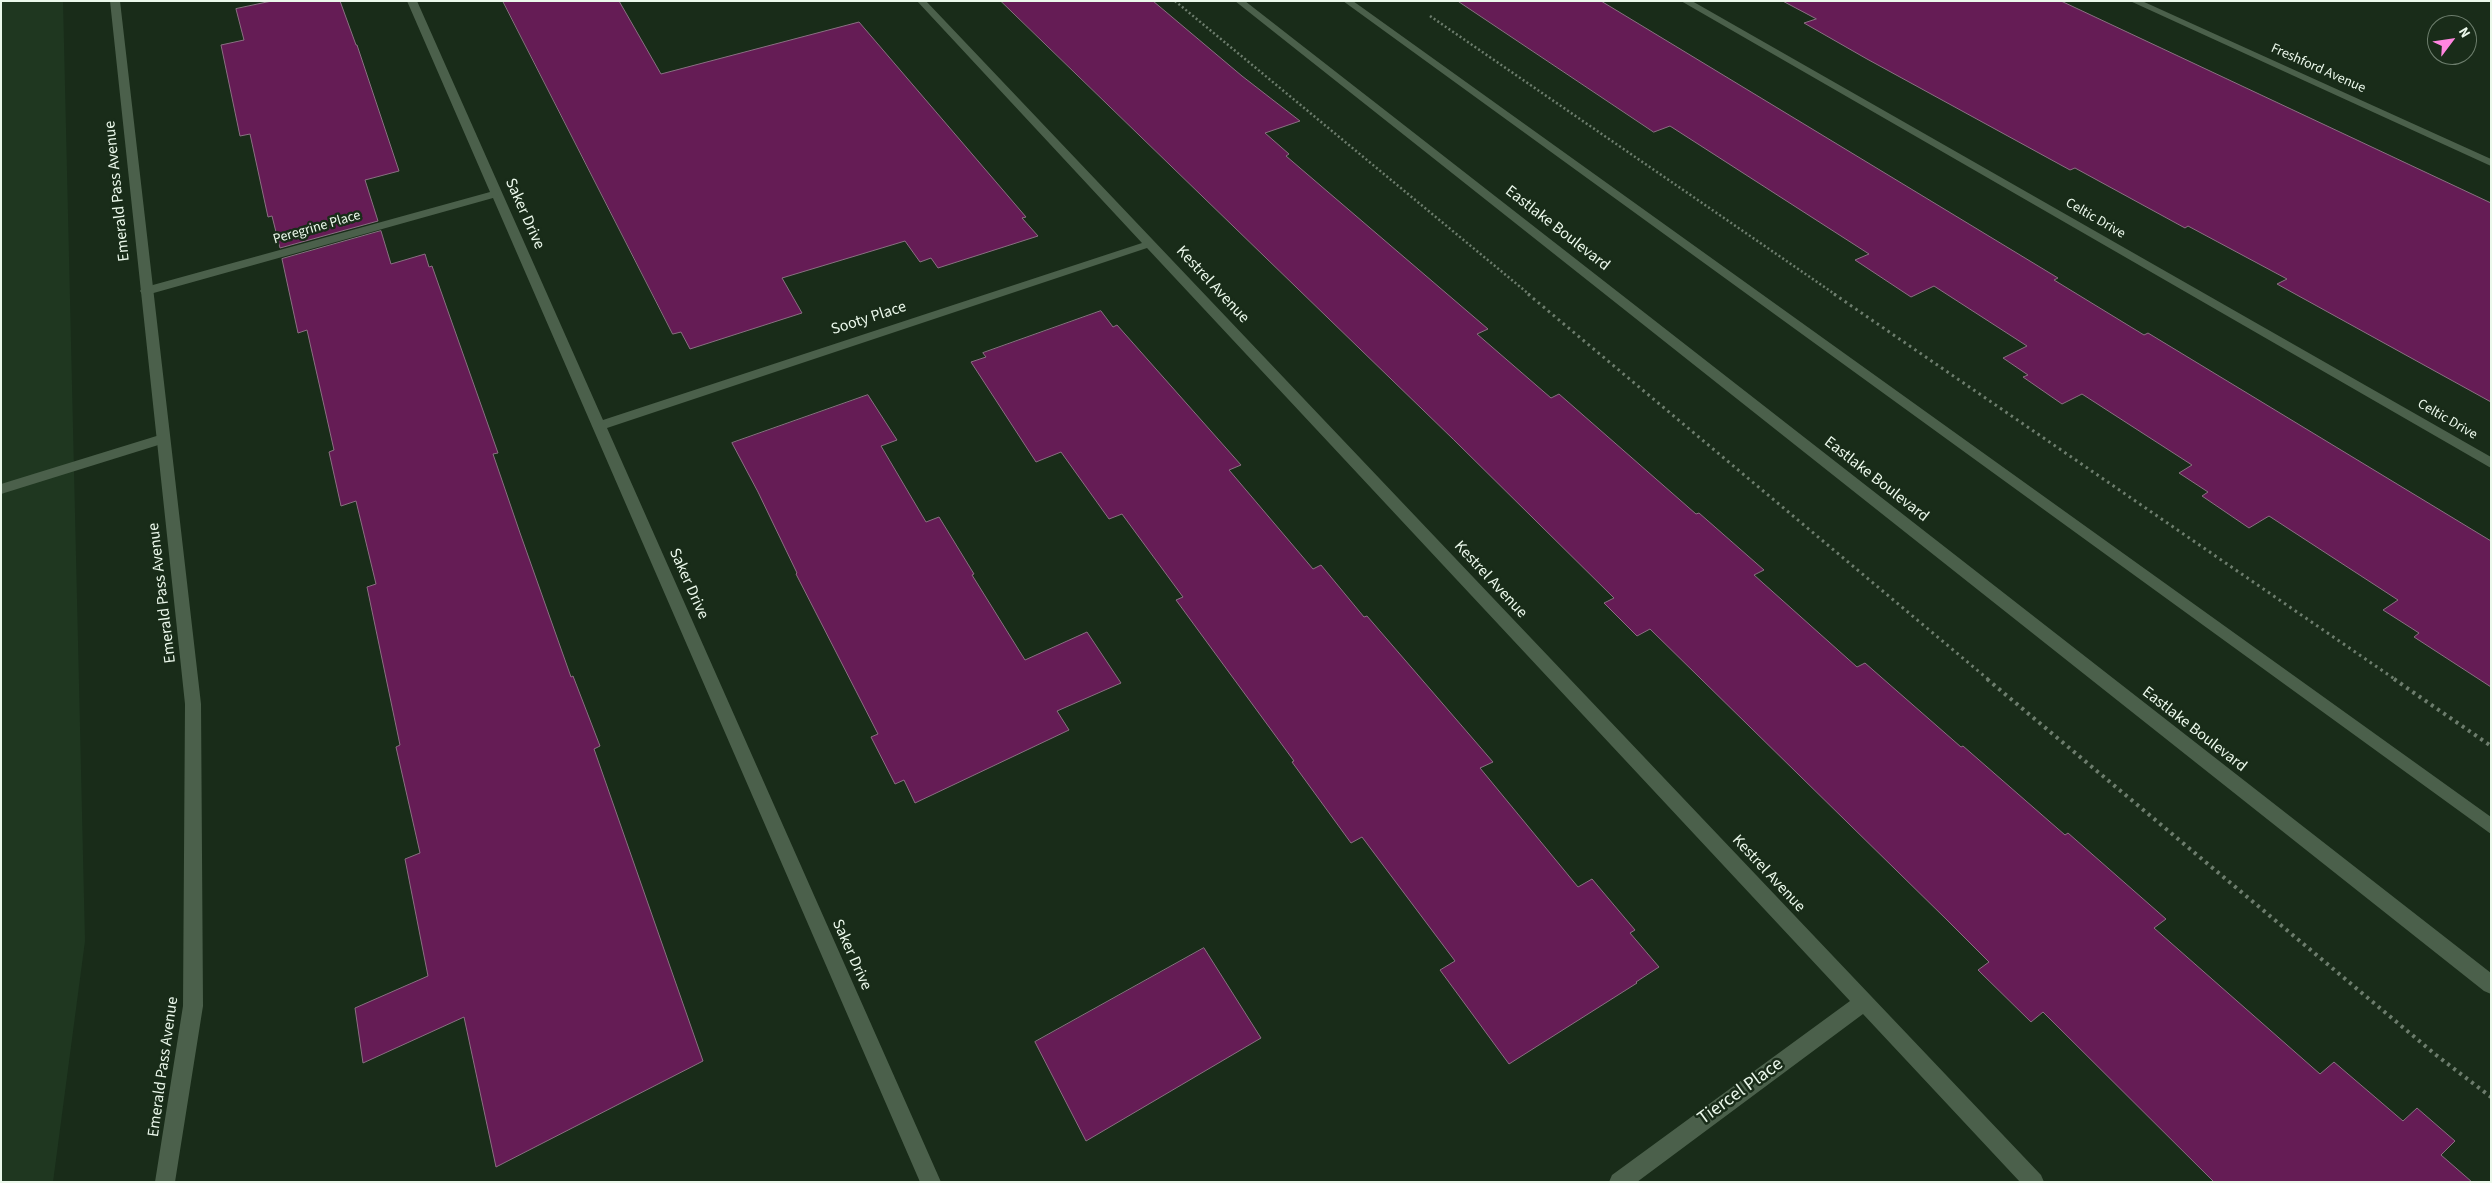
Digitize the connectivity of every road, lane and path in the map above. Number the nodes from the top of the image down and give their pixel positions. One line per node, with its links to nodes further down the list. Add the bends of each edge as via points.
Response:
1 (115, 1): 13 (street, Emerald Pass Avenue)
2 (412, 1): 11 (street, Saker Drive)
3 (921, 1): 12 (street, Kestrel Avenue)
4 (1175, 1): 22 (path, via 1574,330 1968,666 2382,1010)
5 (1239, 1): 20 (street, Eastlake Boulevard)
6 (1347, 1): 19 (street)
7 (2134, 1): 10 (street, Freshford Avenue)
8 (1688, 2): 16 (street, Celtic Drive)
9 (1425, 12): 18 (path)
10 (2491, 163)
11 (495, 194): 13 (street, Peregrine Place); 14 (street, Saker Drive)
12 (1149, 244): 14 (street, Sooty Place); 21 (street, Kestrel Avenue)
13 (146, 291): 15 (street, Emerald Pass Avenue)
14 (599, 426): 24 (street, Saker Drive)
15 (163, 439): 17 (street); 23 (street, Emerald Pass Avenue, via 193,704 194,822 193,1006)
16 (2491, 463)
17 (1, 489)
18 (2491, 746)
19 (2491, 827)
20 (2491, 986)
21 (1864, 1002): 25 (street, Tiercel Place); 26 (street, Kestrel Avenue)
22 (2491, 1096)
23 (165, 1182)
24 (931, 1182)
25 (1619, 1182)
26 (2034, 1182)

